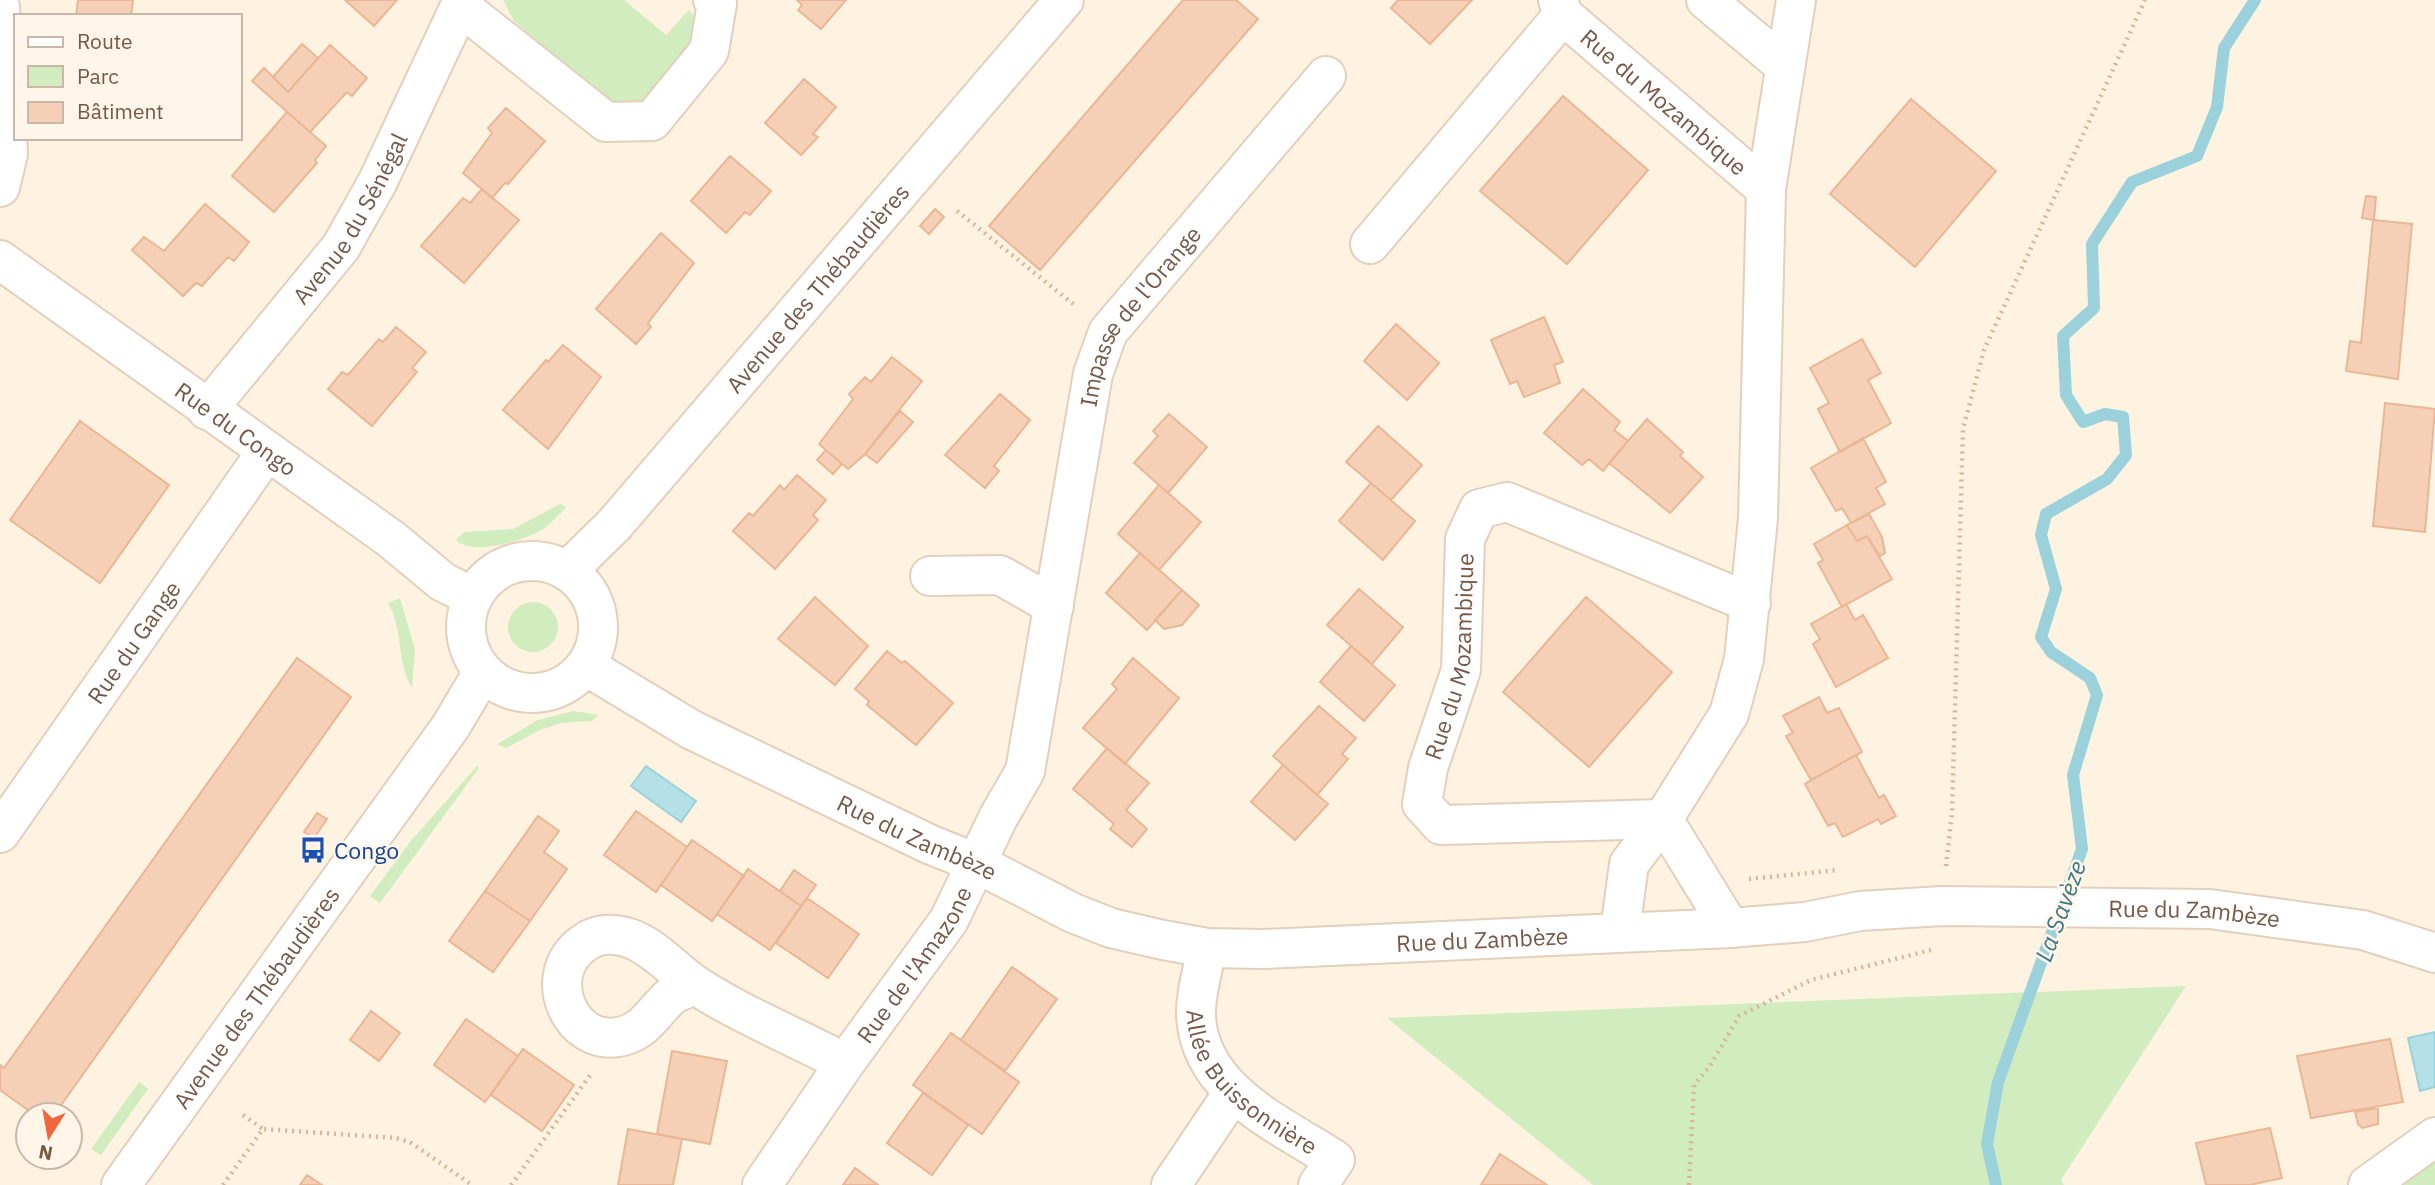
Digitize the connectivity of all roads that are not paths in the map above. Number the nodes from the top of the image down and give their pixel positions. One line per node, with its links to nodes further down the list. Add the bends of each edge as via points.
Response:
1 (713, 0): 5 (street, Avenue du Sénégal, via 717,4 709,51 652,121 606,122)
2 (1063, 0): 16 (street, Avenue des Thébaudières, via 608,532)
3 (1706, 0): 8 (street)
4 (1796, 0): 8 (street, Rue du Mozambique)
5 (461, 3): 14 (street, Avenue du Sénégal, via 378,181 341,247)
6 (0, 7): 10 (street, via 8,154)
7 (1560, 7): 11 (street, Rue du Mozambique); 12 (street, Rue du Mozambique)
8 (1785, 66): 11 (street, Rue du Mozambique)
9 (1326, 76): 20 (street, Impasse de l'Orange, via 1108,332 1093,374)
10 (0, 187)
11 (1766, 190): 19 (street, Rue du Mozambique, via 1758,518)
12 (1370, 244)
13 (0, 260): 14 (street, Rue du Congo)
14 (207, 410): 15 (street, Rue du Congo)
15 (267, 451): 18 (street, Rue du Congo, via 443,582); 24 (street, Rue du Gange)
16 (568, 571): 18 (street, via 546,562 522,562 493,573); 21 (street, via 585,587 597,614 596,645)
17 (930, 576): 20 (street, via 1000,575)
18 (473, 597): 22 (street, via 467,636)
19 (1751, 603): 23 (street, Rue du Mozambique, via 1744,659 1729,714); 23 (street, Rue du Mozambique, via 1507,502 1479,509 1465,539 1461,670 1428,768 1422,804 1441,825)
20 (1054, 606): 25 (street, Impasse de l'Orange, via 1025,771)
21 (586, 666): 22 (street, via 560,687 536,694 511,690); 25 (street, Rue du Zambèze, via 692,730 929,845)
22 (483, 671): 35 (street, Avenue des Thébaudières, via 451,726)
23 (1663, 819): 26 (street); 27 (street, Rue du Mozambique, via 1629,864)
24 (0, 833)
25 (976, 863): 28 (street, Rue du Zambèze, via 1111,928); 31 (street, Rue de l'Amazone, via 948,920)
26 (1730, 928): 27 (street, Rue du Zambèze); 29 (street, Rue du Zambèze, via 1942,906 2210,909 2363,930)
27 (1620, 931): 28 (street, Rue du Zambèze)
28 (1207, 948): 32 (street, Allée Buissonnière, via 1196,1014 1200,1047)
29 (2435, 953)
30 (695, 985): 30 (street, Rue de l'Amazone, via 652,951 609,934 590,938 571,952 562,969 561,994 570,1016 605,1038 639,1029 672,996); 31 (street, Rue de l'Amazone)
31 (845, 1063): 36 (street, Rue de l'Amazone)
32 (1233, 1093): 34 (street, Allée Buissonnière); 37 (street)
33 (2435, 1137): 38 (street)
34 (1327, 1173)
35 (121, 1185)
36 (762, 1185)
37 (1171, 1185)
38 (2368, 1185)

